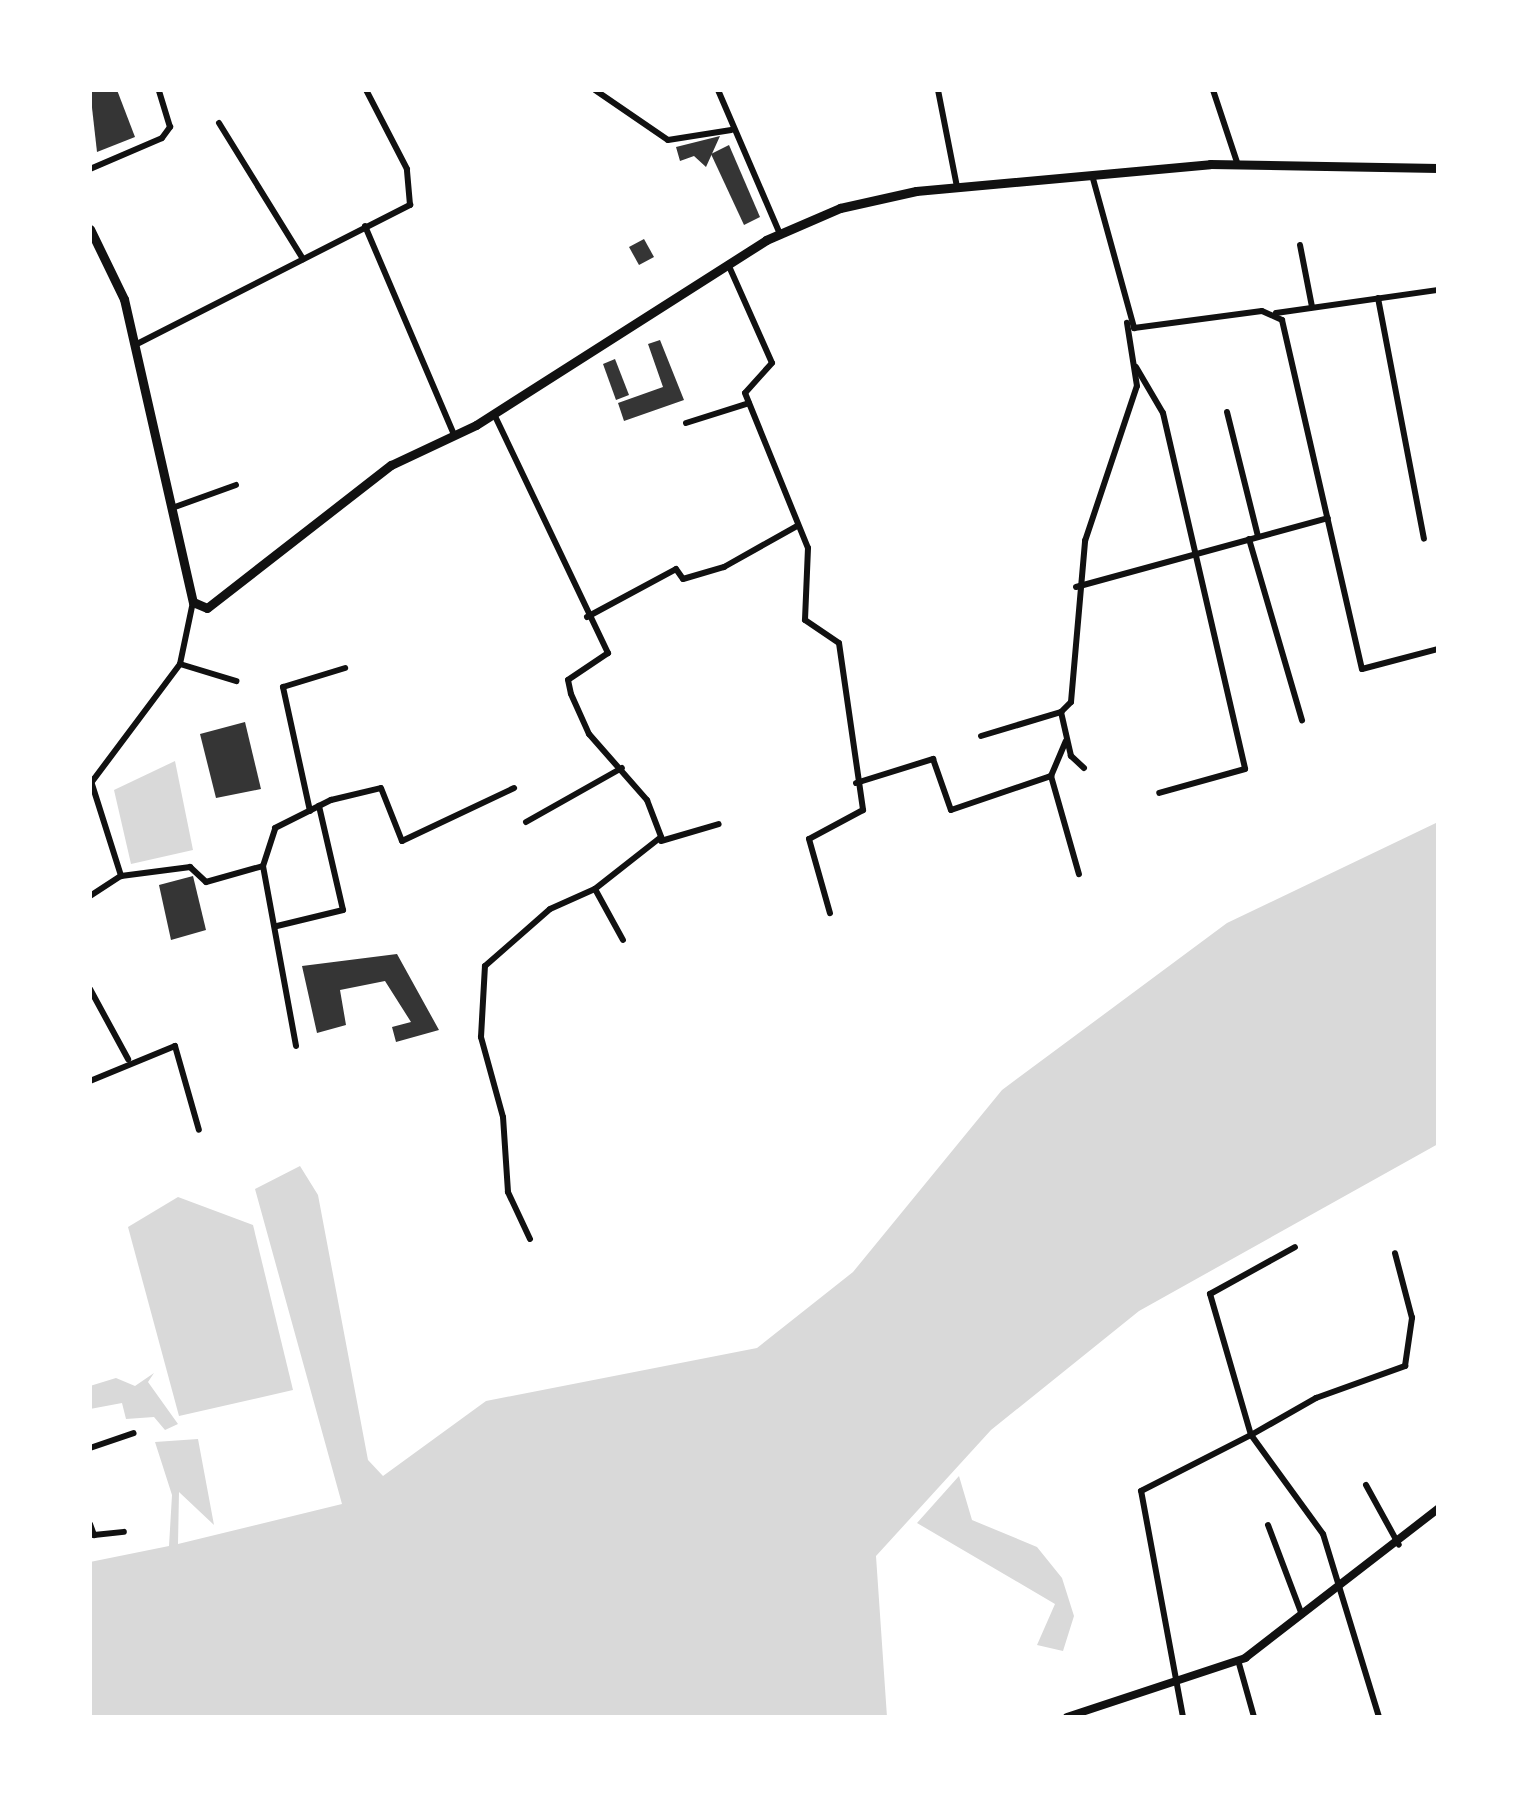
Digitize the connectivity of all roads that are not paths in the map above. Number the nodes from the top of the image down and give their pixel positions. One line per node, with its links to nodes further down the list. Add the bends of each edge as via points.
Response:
1 (158, 90): 11 (street, via 170,127 162,138)
2 (366, 90): 14 (street, via 411,190 410,205)
3 (595, 90): 8 (street, via 668,140)
4 (718, 90): 8 (street)
5 (938, 90): 13 (street)
6 (1212, 90): 9 (street)
7 (219, 123): 18 (street)
8 (731, 130): 16 (street)
9 (1238, 164): 10 (main road); 12 (main road)
10 (1438, 168)
11 (90, 169)
12 (1092, 175): 13 (main road); 24 (street)
13 (957, 187): 16 (main road, via 840,208)
14 (365, 226): 18 (street); 31 (street)
15 (90, 229): 25 (main road)
16 (780, 234): 19 (main road)
17 (1300, 245): 22 (street)
18 (303, 259): 25 (street)
19 (728, 264): 27 (street, via 772,363 746,393); 29 (main road)
20 (1438, 290): 21 (street)
21 (1378, 298): 22 (street); 38 (street)
22 (1312, 307): 23 (street)
23 (1275, 313): 24 (street); 34 (street)
24 (1127, 322): 26 (street)
25 (135, 344): 33 (main road)
26 (1136, 367): 39 (street, via 1159,398); 40 (street)
27 (749, 402): 30 (street); 35 (street)
28 (1227, 412): 36 (street)
29 (494, 414): 31 (main road); 42 (street)
30 (686, 423)
31 (454, 435): 41 (main road, via 391,465 224,601)
32 (236, 485): 33 (street)
33 (172, 508): 41 (main road)
34 (1328, 518): 36 (street); 43 (street, via 1362,669)
35 (797, 526): 42 (street, via 724,568 684,579 676,570); 55 (street, via 812,565 800,598 805,620 839,643)
36 (1258, 536): 37 (street)
37 (1248, 539): 39 (street); 48 (street)
38 (1424, 539)
39 (1196, 553): 40 (street); 57 (street, via 1245,769)
40 (1076, 587): 47 (street, via 1071,702)
41 (193, 602): 44 (street)
42 (588, 617): 51 (street, via 608,653 568,686 589,734)
43 (1438, 649)
44 (180, 664): 46 (street); 54 (street)
45 (344, 668): 59 (street, via 283,687)
46 (236, 681)
47 (1060, 712): 49 (street); 50 (street)
48 (1302, 720)
49 (981, 736)
50 (1066, 741): 52 (street); 53 (street)
51 (622, 768): 60 (street); 62 (street, via 651,808)
52 (1084, 768)
53 (1052, 776): 55 (street, via 950,810 933,759); 64 (street)
54 (91, 781): 65 (street)
55 (856, 784): 68 (street, via 860,815 808,844)
56 (514, 788): 58 (street, via 402,841 381,788)
57 (1159, 793)
58 (320, 806): 59 (street); 69 (street, via 343,910)
59 (310, 811): 63 (street, via 274,828)
60 (526, 822)
61 (718, 824): 62 (street)
62 (660, 842): 66 (street)
63 (264, 866): 65 (street, via 206,882 190,868); 69 (street)
64 (1079, 874)
65 (121, 876): 67 (street)
66 (596, 889): 70 (street); 76 (street, via 550,909 485,966 481,1037 502,1118 508,1192)
67 (90, 896)
68 (830, 913)
69 (277, 926): 72 (street, via 296,1014)
70 (622, 940)
71 (90, 990): 73 (street)
72 (296, 1046)
73 (128, 1059): 74 (street); 75 (street, via 174,1046)
74 (90, 1081)
75 (199, 1130)
76 (530, 1239)
77 (1295, 1246): 80 (street, via 1210,1294)
78 (1396, 1253): 80 (street, via 1412,1318 1405,1366 1316,1398)
79 (134, 1433): 81 (street)
80 (1250, 1435): 88 (street, via 1323,1534); 91 (street, via 1141,1490)
81 (90, 1448)
82 (1366, 1485): 87 (street)
83 (1438, 1509): 87 (street)
84 (90, 1524): 86 (street, via 94,1535)
85 (1268, 1525): 89 (street)
86 (124, 1532)
87 (1399, 1545): 88 (street)
88 (1344, 1586): 89 (street); 95 (street)
89 (1302, 1617): 90 (street)
90 (1238, 1660): 91 (street); 94 (street)
91 (1172, 1677): 92 (street); 93 (street)
92 (1066, 1717)
93 (1182, 1717)
94 (1254, 1717)
95 (1379, 1717)

